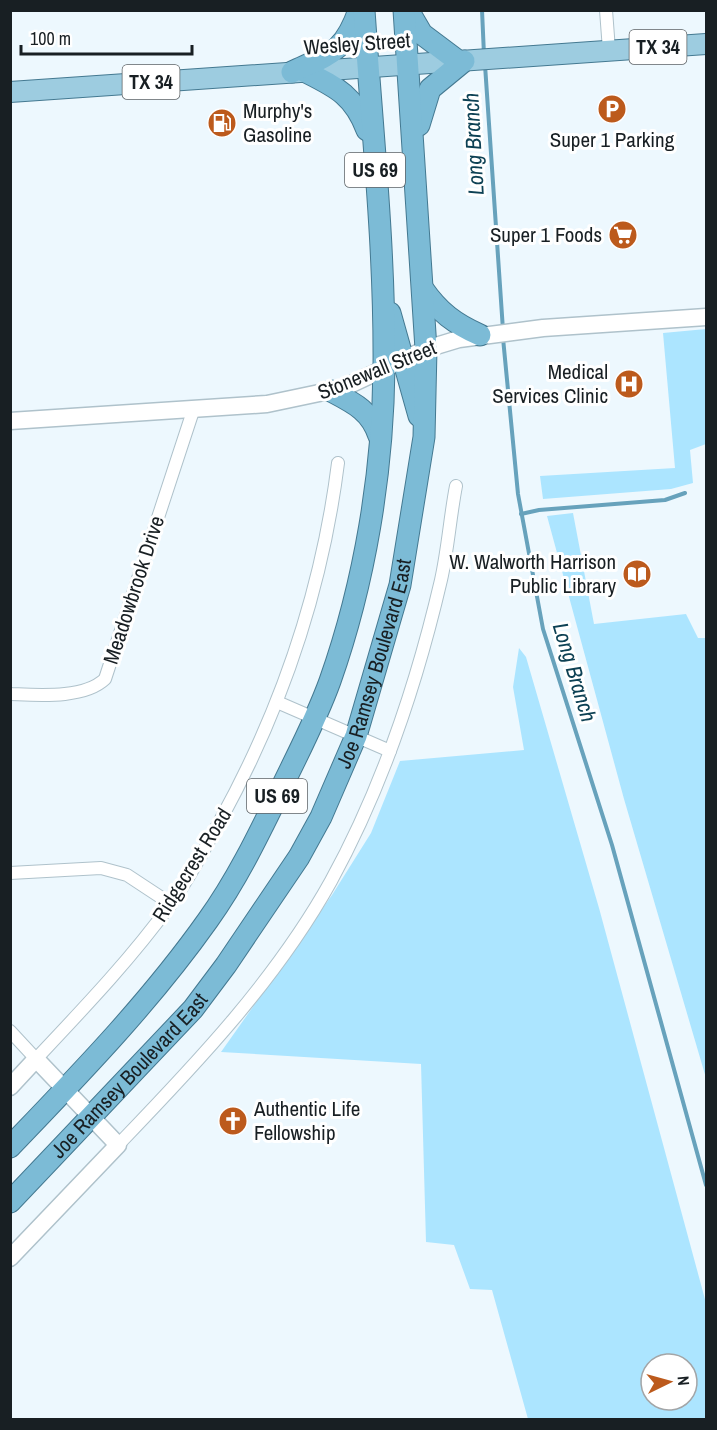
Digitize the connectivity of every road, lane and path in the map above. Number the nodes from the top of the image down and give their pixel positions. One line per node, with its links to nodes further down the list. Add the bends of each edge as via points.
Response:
1 (359, 10): 10 (highway, via 351,33 337,51)
2 (364, 10): 9 (highway, Joe Ramsey Boulevard East / US 69)
3 (406, 10): 7 (highway, via 422,34); 8 (highway, Joe Ramsey Boulevard East / US 69)
4 (606, 10): 6 (street)
5 (706, 44): 6 (main road, Wesley Street / TX 34)
6 (609, 50): 7 (main road, Wesley Street / TX 34)
7 (463, 61): 8 (main road, Wesley Street / TX 34); 13 (highway, via 430,88)
8 (408, 64): 9 (main road, Wesley Street / TX 34); 13 (highway, Joe Ramsey Boulevard East / US 69)
9 (368, 67): 10 (main road, Wesley Street / TX 34); 12 (highway, Joe Ramsey Boulevard East / US 69)
10 (298, 72): 11 (main road, Wesley Street / TX 34); 12 (highway, via 337,88 356,105)
11 (10, 92)
12 (373, 144): 15 (highway, Joe Ramsey Boulevard East / US 69)
13 (414, 150): 14 (highway, Joe Ramsey Boulevard East / US 69)
14 (423, 290): 17 (highway, via 441,313 461,327); 18 (highway, Joe Ramsey Boulevard East / US 69)
15 (383, 293): 19 (highway); 20 (highway, Joe Ramsey Boulevard East / US 69)
16 (706, 317): 17 (street, Stonewall Street)
17 (483, 334): 18 (street, Stonewall Street)
18 (426, 349): 19 (street, Stonewall Street); 25 (highway, Joe Ramsey Boulevard East / US 69)
19 (404, 360): 20 (street, Stonewall Street); 25 (highway)
20 (384, 370): 21 (street, Stonewall Street); 24 (highway, Joe Ramsey Boulevard East / US 69)
21 (332, 391): 22 (street, Stonewall Street, via 267,404); 24 (highway, via 364,410 374,420)
22 (194, 408): 23 (street, Stonewall Street); 28 (street, Meadowbrook Drive, via 105,679 93,688 79,691)
23 (10, 421)
24 (380, 436): 30 (highway, Joe Ramsey Boulevard East / US 69, via 367,536 351,610)
25 (424, 437): 31 (highway, Joe Ramsey Boulevard East / US 69, via 400,585)
26 (338, 463): 29 (street, Ridgecrest Road, via 329,529)
27 (456, 486): 32 (street, via 440,582)
28 (10, 694)
29 (277, 702): 30 (street); 34 (street, Ridgecrest Road, via 231,801)
30 (315, 718): 31 (street); 38 (highway, Joe Ramsey Boulevard East / US 69, via 250,851 209,919)
31 (356, 736): 32 (street); 39 (highway, Joe Ramsey Boulevard East / US 69, via 299,857 226,965 193,1009)
32 (390, 751): 40 (street, via 331,881 303,927 224,1030)
33 (10, 873): 34 (street, via 108,869 128,875)
34 (171, 904): 36 (street, Ridgecrest Road, via 109,981)
35 (10, 1031): 36 (street)
36 (36, 1059): 37 (street, Ridgecrest Road); 38 (street)
37 (10, 1087)
38 (65, 1090): 39 (street); 41 (highway, Joe Ramsey Boulevard East / US 69)
39 (91, 1117): 40 (street); 42 (highway, Joe Ramsey Boulevard East / US 69)
40 (118, 1145): 43 (street)
41 (10, 1147)
42 (10, 1202)
43 (10, 1258)

